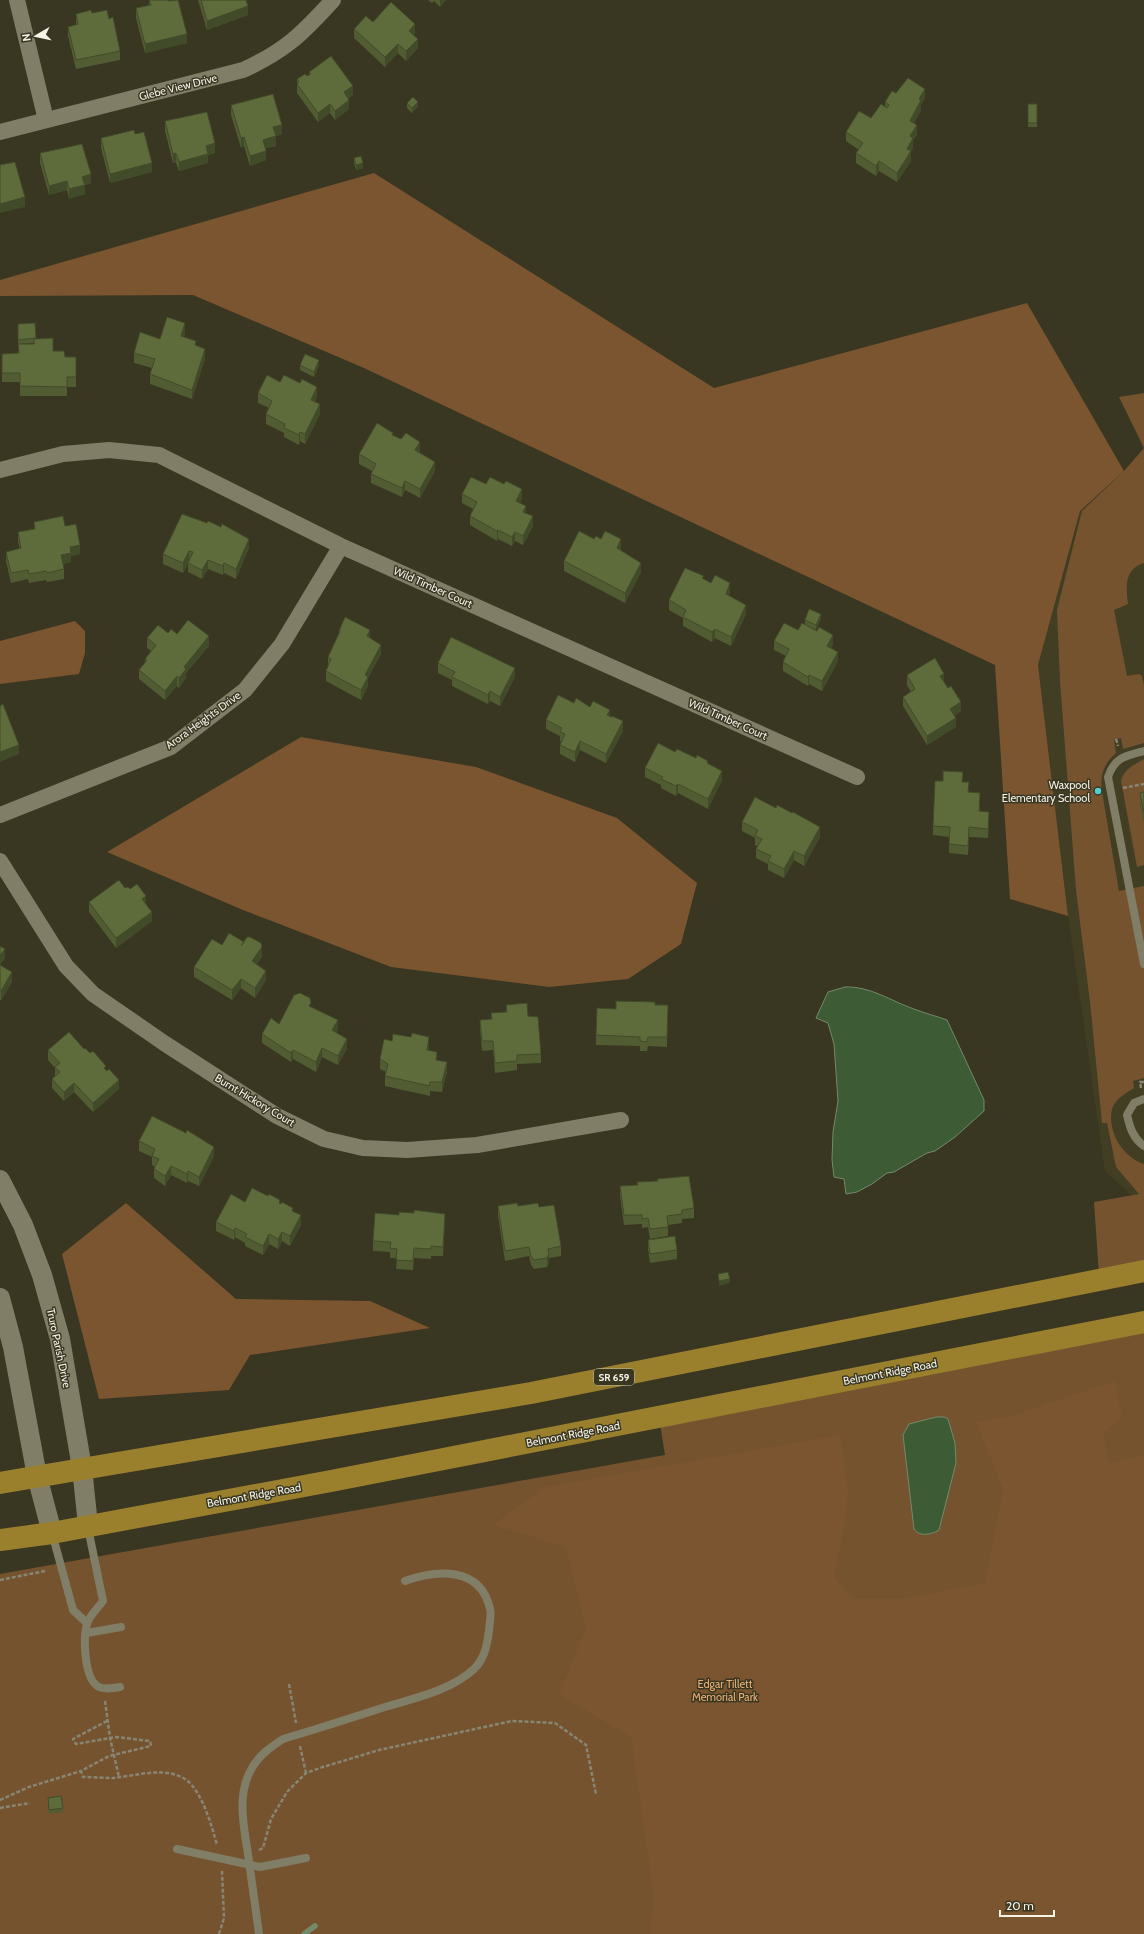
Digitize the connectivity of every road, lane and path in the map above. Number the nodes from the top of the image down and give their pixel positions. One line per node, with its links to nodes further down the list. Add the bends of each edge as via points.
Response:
1 (17, 0): 3 (street)
2 (333, 0): 3 (street, Glebe View Drive, via 291,44 268,59 243,70)
3 (46, 120): 4 (street, Glebe View Drive)
4 (0, 132)
5 (0, 470): 6 (street, Wild Timber Court, via 63,454 109,450 159,455)
6 (341, 546): 8 (street, Wild Timber Court); 11 (street, Arora Heights Drive, via 282,644 245,690 171,747)
7 (1144, 751): 10 (lane, via 1120,758 1112,766 1108,777)
8 (857, 776)
9 (1144, 784): 10 (path)
10 (1110, 790): 13 (lane)
11 (0, 815)
12 (0, 861): 15 (street, Burnt Hickory Court, via 66,966 93,994 277,1116 324,1139 363,1148 407,1150 477,1145)
13 (1144, 964)
14 (1144, 1099): 16 (lane, via 1134,1102 1127,1115 1131,1130 1138,1142)
15 (621, 1120)
16 (1144, 1146)
17 (0, 1180): 21 (street, Truro Parish Drive, via 23,1225 42,1275 60,1339)
18 (1144, 1271): 21 (main road, SR 659, via 531,1393)
19 (0, 1298): 22 (street, via 13,1347)
20 (1144, 1322): 24 (main road, Belmont Ridge Road, via 332,1481)
21 (82, 1468): 22 (main road, SR 659); 24 (street, Truro Parish Drive)
22 (37, 1476): 23 (main road, SR 659); 25 (street)
23 (0, 1483)
24 (88, 1525): 25 (main road, Belmont Ridge Road); 30 (lane, via 103,1601)
25 (52, 1533): 26 (main road, Belmont Ridge Road); 30 (lane, via 72,1610)
26 (0, 1540)
27 (44, 1571): 28 (path)
28 (0, 1580)
29 (405, 1581): 49 (lane, via 433,1574 456,1574 470,1579 481,1589 490,1610 486,1651 475,1668 457,1683 284,1739 259,1757 246,1780 242,1804)
30 (87, 1623): 32 (lane)
31 (121, 1627): 32 (lane)
32 (86, 1633): 34 (lane, via 87,1664 92,1682 100,1688)
33 (289, 1684): 37 (path)
34 (120, 1686)
35 (105, 1700): 36 (path)
36 (108, 1721): 38 (path); 38 (path, via 73,1739 76,1744)
37 (297, 1725)
38 (110, 1738): 40 (path); 40 (path, via 150,1741 151,1746)
39 (300, 1743): 42 (path)
40 (114, 1755): 41 (path); 43 (path)
41 (81, 1771): 43 (path, via 83,1776); 45 (path, via 29,1787)
42 (306, 1773): 44 (path, via 399,1746 512,1721 532,1722 555,1724 586,1745); 49 (path, via 277,1806 263,1848 257,1852)
43 (119, 1777): 51 (path, via 172,1773 186,1780 203,1804 212,1826)
44 (596, 1794)
45 (0, 1800)
46 (30, 1803): 47 (path)
47 (0, 1808)
48 (176, 1849): 51 (lane)
49 (248, 1852): 52 (lane)
50 (306, 1858): 52 (lane, via 260,1867)
51 (220, 1859): 52 (lane); 53 (path, via 224,1918)
52 (249, 1866): 54 (lane)
53 (219, 1934)
54 (259, 1934)

